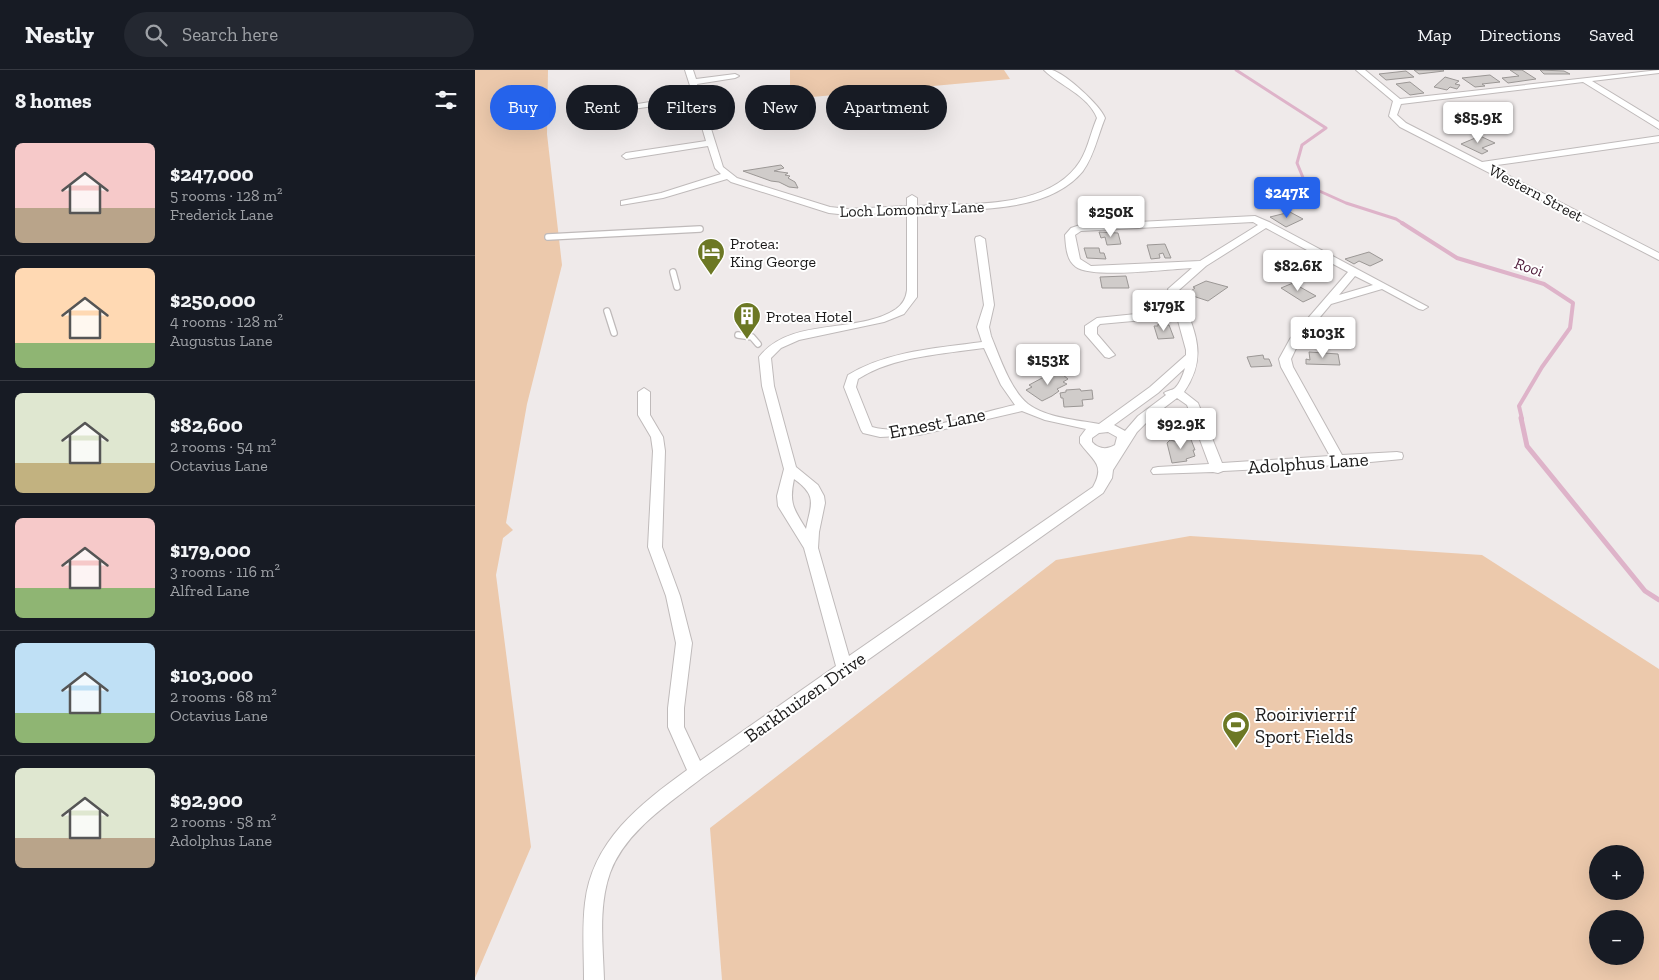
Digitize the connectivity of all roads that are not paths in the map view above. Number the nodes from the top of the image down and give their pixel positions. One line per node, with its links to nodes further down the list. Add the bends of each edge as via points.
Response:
1 (689, 70): 7 (street)
2 (1048, 70): 18 (street, Loch Lomondry Lane, via 1101,113 1080,168 1067,180 1026,201 989,207)
3 (1360, 70): 9 (street)
4 (1659, 71): 6 (street)
5 (735, 76): 7 (street)
6 (1585, 80): 9 (street); 10 (street)
7 (693, 82): 8 (street)
8 (694, 85)
9 (1398, 102): 15 (street, Western Street, via 1393,111 1396,121)
10 (1659, 126)
11 (707, 130): 13 (street)
12 (1659, 139): 15 (street)
13 (711, 143): 14 (street); 16 (street, via 719,168)
14 (625, 156)
15 (1483, 165): 25 (street, Western Street)
16 (726, 176): 17 (street); 18 (street, Loch Lomondry Lane, via 829,210 848,212)
17 (624, 203)
18 (912, 203): 53 (street, via 910,302 882,319 794,338 771,349 765,357 768,386)
19 (1213, 221): 20 (street, via 1252,219); 22 (street); 27 (street, via 1080,228 1070,235 1071,250 1077,264 1084,269)
20 (1266, 224): 22 (street); 28 (street)
21 (700, 229): 23 (lane)
22 (1236, 233): 26 (street)
23 (548, 237)
24 (980, 239): 40 (street, via 989,305 983,327)
25 (1659, 257)
26 (1201, 264): 27 (street); 32 (street)
27 (1163, 266): 32 (street)
28 (1354, 271): 30 (street); 33 (street)
29 (673, 272): 31 (lane)
30 (1382, 286): 33 (street); 34 (street)
31 (677, 287)
32 (1173, 290): 36 (street)
33 (1327, 302): 52 (street, via 1294,341 1285,359)
34 (1423, 307)
35 (607, 311): 37 (lane)
36 (1181, 313): 41 (street); 42 (street, via 1097,321 1091,326 1091,334)
37 (614, 333)
38 (739, 335): 39 (lane, via 752,337)
39 (758, 344)
40 (988, 344): 46 (street, via 1009,387); 46 (street, Ernest Lane, via 879,364 857,372 852,376 850,387 867,430 884,434 910,432)
41 (1194, 354): 43 (street); 45 (street, via 1187,382)
42 (1109, 355)
43 (1154, 390): 45 (street); 48 (street)
44 (644, 392): 59 (street, via 644,415 657,437 659,451 655,547 673,596 684,643 676,727)
45 (1177, 394): 50 (street, Barkhuizen Drive, via 1130,430); 54 (street, via 1192,403)
46 (1024, 407): 47 (street)
47 (1073, 423): 48 (street); 49 (street)
48 (1101, 428): 49 (street, via 1089,432); 50 (street, via 1119,431 1123,436)
49 (1089, 444): 50 (street, via 1107,452); 55 (street)
50 (1122, 445): 55 (street, Barkhuizen Drive)
51 (1397, 456): 52 (street, Adolphus Lane)
52 (1339, 461): 54 (street, Adolphus Lane)
53 (790, 469): 57 (street, via 785,506); 57 (street, via 810,482 820,498 811,532)
54 (1218, 469): 56 (street, Adolphus Lane)
55 (1106, 470): 58 (street, Barkhuizen Drive, via 1098,490)
56 (1158, 471)
57 (811, 548): 58 (street)
58 (845, 668): 59 (street, Barkhuizen Drive)
59 (697, 772): 60 (street, Barkhuizen Drive, via 644,813 615,844 607,859 596,890 593,921)
60 (595, 980)

